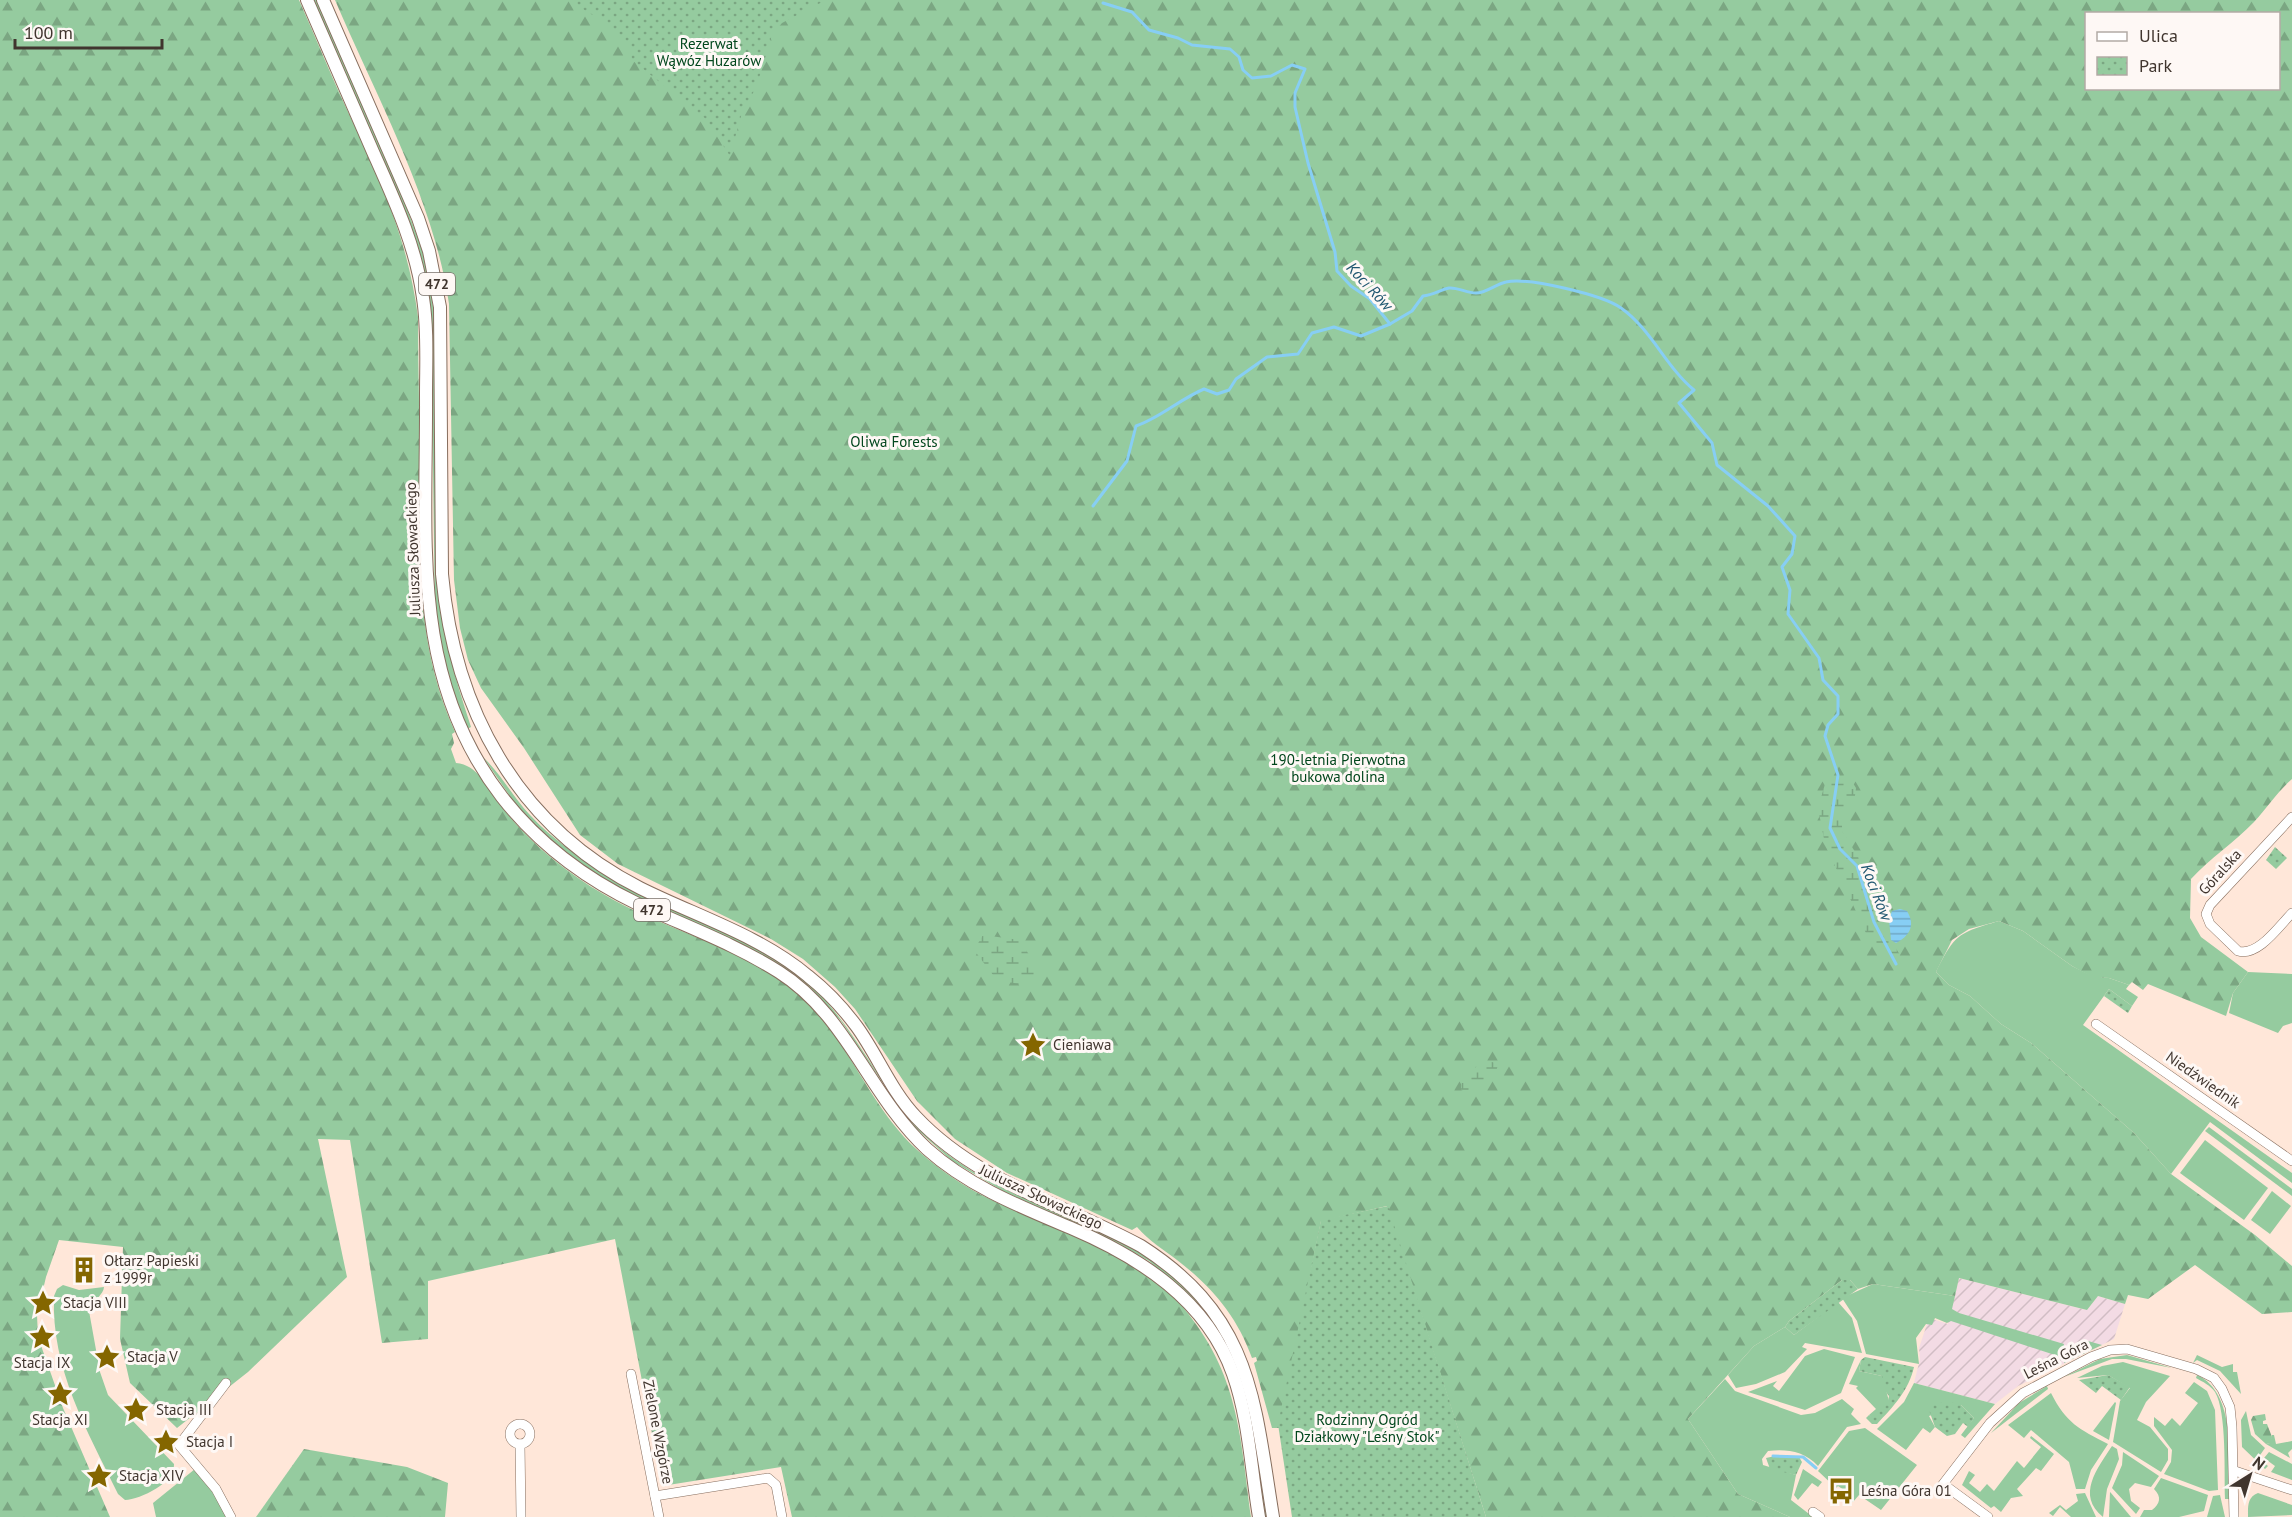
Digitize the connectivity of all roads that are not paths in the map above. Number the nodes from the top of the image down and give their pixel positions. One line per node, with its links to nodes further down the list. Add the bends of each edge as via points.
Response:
1 (307, 0): 17 (main road, Juliusza Słowackiego / 472, via 395,203 418,270 426,335 426,569 430,616 443,686 476,759 524,822 577,868 634,902 751,956 804,990 852,1045 896,1115 950,1168 1007,1200 1114,1248 1176,1291 1210,1331 1233,1374)
2 (323, 0): 18 (main road, Juliusza Słowackiego / 472, via 418,218 436,279 440,307 442,574 446,614 470,702 506,770 550,821 604,866 644,890 770,950 835,999 914,1116 953,1151 1007,1184 1141,1246 1193,1287 1222,1323 1241,1357 1261,1431)
3 (2292, 818): 4 (street, Góralska, via 2207,909 2210,924 2238,951 2244,952 2253,950)
4 (2292, 913)
5 (2096, 1024): 6 (street, Niedźwiednik)
6 (2292, 1161)
7 (631, 1374): 12 (street, Zielone Wzgórze)
8 (226, 1383): 13 (street, via 179,1445 216,1489)
9 (520, 1444): 14 (street)
10 (2235, 1471): 11 (street); 19 (street, Leśna Góra, via 2230,1407 2214,1378 2132,1350 2110,1350 2067,1369 2006,1406 1943,1484); 20 (street, Leśna Góra)
11 (2292, 1490)
12 (656, 1496): 15 (street, Zielone Wzgórze); 16 (street, Zielone Wzgórze, via 768,1478 776,1485)
13 (231, 1517)
14 (521, 1517)
15 (659, 1517)
16 (782, 1517)
17 (1259, 1517)
18 (1273, 1517)
19 (1988, 1517)
20 (2234, 1517)

